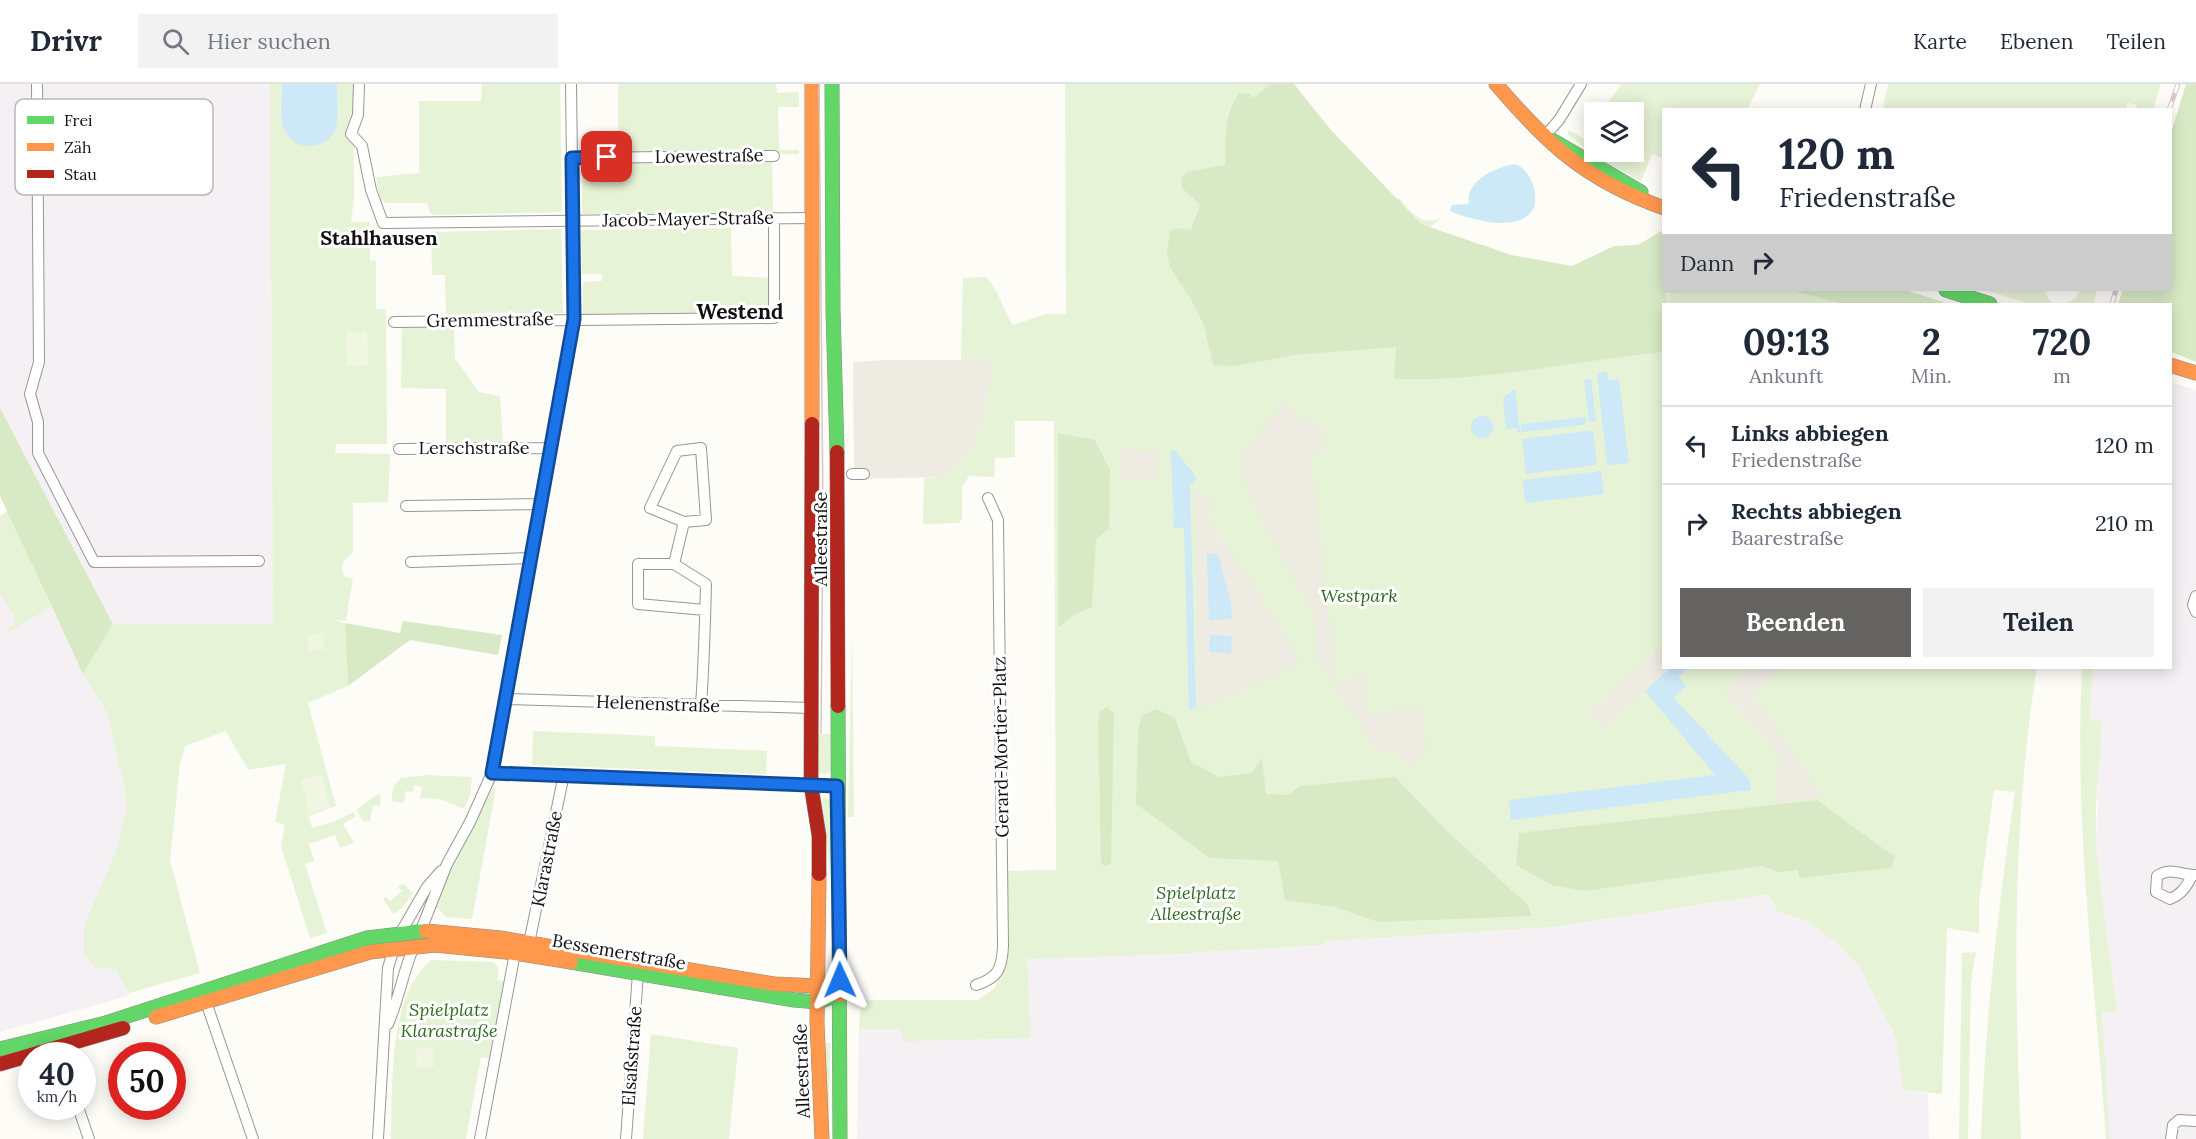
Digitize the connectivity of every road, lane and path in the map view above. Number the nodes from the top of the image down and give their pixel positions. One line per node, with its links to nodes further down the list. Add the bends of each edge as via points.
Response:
1 (37, 84): 9 (street)
2 (359, 84): 18 (street, Jacob-Mayer-Straße, via 358,116 351,134 362,146 383,223)
3 (570, 84): 13 (street)
4 (812, 84): 17 (main road, Alleestraße)
5 (832, 84): 46 (main road, Alleestraße, via 839,506)
6 (1496, 84): 11 (main road)
7 (1581, 84): 11 (street)
8 (1871, 84): 10 (street)
9 (37, 99)
10 (1865, 108)
11 (1544, 137): 15 (main road, via 1562,156 1593,178 1633,198)
12 (774, 156): 13 (street, Loewestraße)
13 (572, 158): 18 (street)
14 (38, 195): 34 (street, via 39,362 30,394 38,422 38,453 94,562)
15 (1662, 206)
16 (774, 218): 17 (street, Jacob-Mayer-Straße); 18 (street, Jacob-Mayer-Straße); 21 (street, Gremmestraße, via 774,318)
17 (813, 218): 42 (main road, Alleestraße)
18 (573, 221): 21 (street)
19 (1949, 291): 20 (main road)
20 (1987, 303)
21 (574, 319): 22 (street, Gremmestraße); 25 (street)
22 (394, 322)
23 (2172, 366): 24 (main road)
24 (2196, 374)
25 (549, 448): 26 (street, Lerschstraße); 30 (street)
26 (399, 449)
27 (852, 474): 28 (street)
28 (864, 474)
29 (988, 498): 56 (street, Gerard-Mortier-Platz, via 998,520 1003,946 996,974)
30 (539, 504): 31 (street); 33 (street)
31 (406, 506)
32 (684, 522): 32 (street, via 706,520 701,448 677,451 650,508); 36 (street)
33 (530, 558): 35 (street); 40 (street)
34 (259, 561)
35 (411, 562)
36 (674, 564): 38 (street, via 706,584); 38 (street, via 638,564 638,604)
37 (2196, 596): 39 (street)
38 (705, 610): 41 (street)
39 (2196, 612)
40 (505, 699): 41 (street, Helenenstraße); 43 (street)
41 (701, 705): 42 (street, Helenenstraße)
42 (810, 708): 45 (main road, Alleestraße)
43 (492, 773): 44 (street); 47 (street)
44 (564, 774): 45 (street); 50 (street, Klarastraße)
45 (811, 785): 46 (street); 55 (main road, Alleestraße, via 819,836)
46 (837, 786): 57 (main road, Alleestraße)
47 (447, 864): 48 (street); 49 (street, via 427,887)
48 (421, 930): 49 (main road, Bessemerstraße); 50 (main road, Bessemerstraße); 51 (main road)
49 (401, 932): 52 (main road); 61 (main road, Bessemerstraße, via 367,938 163,1006)
50 (530, 944): 55 (main road, Bessemerstraße, via 774,984)
51 (414, 946): 52 (main road, Bessemerstraße); 53 (main road, Bessemerstraße, via 461,946); 60 (street)
52 (394, 948): 58 (main road, Bessemerstraße); 60 (street, via 388,968)
53 (515, 953): 54 (main road, Bessemerstraße); 72 (street)
54 (638, 973): 59 (main road, Bessemerstraße); 73 (street, Elsaßstraße)
55 (819, 986): 57 (main road); 59 (main road, Alleestraße)
56 (976, 986)
57 (840, 995): 59 (main road, Alleestraße); 75 (main road, Alleestraße)
58 (206, 1002): 62 (main road, Bessemerstraße); 70 (street)
59 (818, 1002): 74 (main road, Alleestraße)
60 (384, 1033): 71 (street)
61 (70, 1042)
62 (73, 1042)
63 (18, 1048): 64 (main road, Bessemerstraße)
64 (0, 1049)
65 (18, 1059): 66 (main road, Bessemerstraße)
66 (0, 1064)
67 (82, 1120): 69 (street)
68 (2196, 1121): 76 (street, via 2179,1120 2173,1125)
69 (89, 1139)
70 (253, 1139)
71 (378, 1139)
72 (480, 1139)
73 (626, 1139)
74 (822, 1139)
75 (840, 1139)
76 (2171, 1139)

